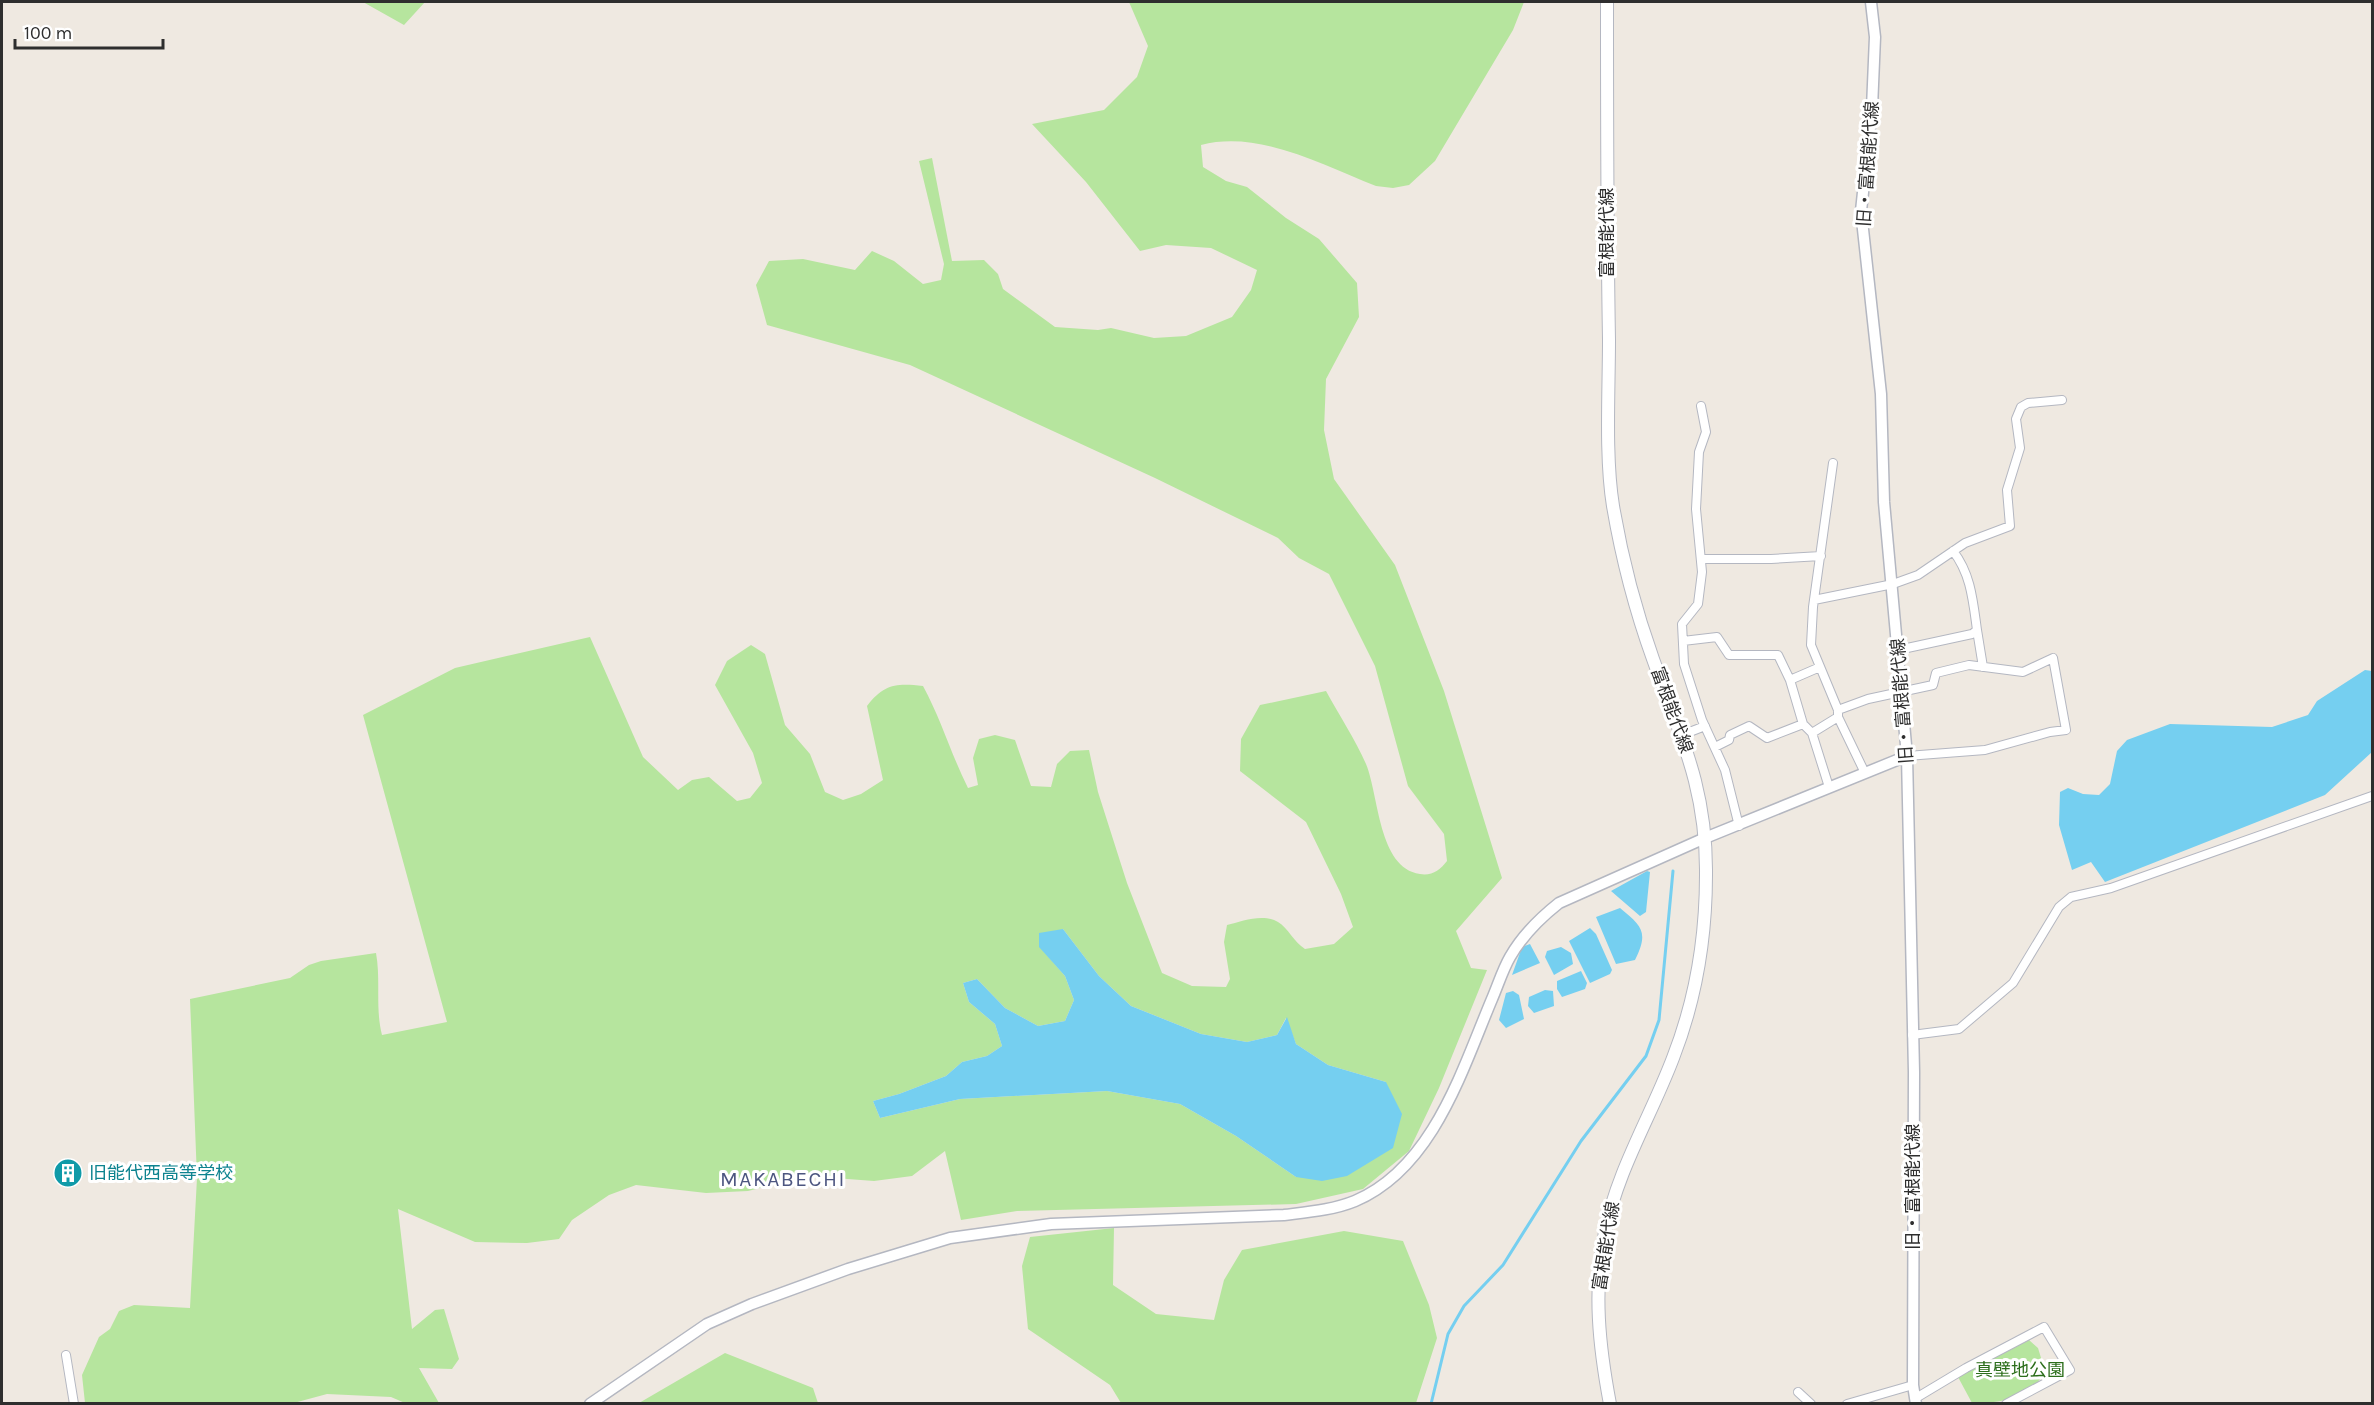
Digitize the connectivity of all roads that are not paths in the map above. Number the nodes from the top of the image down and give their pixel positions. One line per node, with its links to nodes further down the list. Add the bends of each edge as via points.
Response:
1 (1607, 2): 22 (main road, 富根能代線, via 1612,499 1625,571)
2 (1871, 2): 9 (street, 旧・富根能代線, via 1875,37 1861,211 1881,393 1884,502)
3 (2062, 400): 6 (street, via 2020,407 2016,419 2020,448 2007,490 2010,526)
4 (1701, 406): 8 (street, via 1707,432 1700,452 1696,509)
5 (1833, 463): 7 (street)
6 (1953, 550): 9 (street, via 1918,575); 11 (street, via 1963,563 1971,589)
7 (1821, 556): 8 (street); 10 (street)
8 (1701, 559): 12 (street, via 1698,604 1682,624)
9 (1893, 584): 10 (street); 13 (street, 旧・富根能代線)
10 (1814, 600): 15 (street, via 1811,645)
11 (1977, 630): 13 (street); 14 (street)
12 (1683, 641): 16 (street, via 1717,637 1729,654 1778,655); 20 (street, via 1684,664)
13 (1898, 650): 17 (street, 旧・富根能代線)
14 (1983, 667): 17 (street, via 1969,665 1936,673 1933,685); 24 (street, via 2023,672 2053,657 2066,730 1985,750)
15 (1820, 668): 16 (street); 18 (street)
16 (1790, 680): 19 (street)
17 (1901, 692): 18 (street, via 1868,699); 24 (street, 旧・富根能代線)
18 (1838, 714): 21 (street); 25 (street)
19 (1803, 724): 21 (street); 23 (street, via 1767,738 1749,726)
20 (1705, 726): 22 (street); 23 (street)
21 (1812, 733): 26 (street)
22 (1683, 735): 29 (main road, 富根能代線, via 1697,779)
23 (1715, 747): 28 (street)
24 (1907, 756): 25 (street); 30 (street, 旧・富根能代線)
25 (1864, 773): 26 (street)
26 (1829, 787): 28 (street)
27 (2373, 796): 30 (street, via 2111,888 2071,897 2059,907 2013,983 1959,1029)
28 (1739, 826): 29 (street)
29 (1705, 838): 36 (street, via 1559,903 1540,918 1510,956 1435,1126 1391,1179 1356,1201 1284,1215 1062,1224 950,1238 848,1269 707,1324); 37 (main road, 富根能代線, via 1705,924 1691,1002 1672,1061 1616,1191 1605,1232 1597,1300)
30 (1912, 1035): 32 (street, 旧・富根能代線)
31 (66, 1355): 35 (street)
32 (1913, 1385): 34 (street, 旧・富根能代線); 39 (street)
33 (1798, 1392): 38 (street)
34 (1916, 1401): 40 (street, via 2044,1327 2070,1370)
35 (74, 1404)
36 (590, 1404)
37 (1610, 1404)
38 (1811, 1404)
39 (1847, 1404)
40 (2006, 1404)

